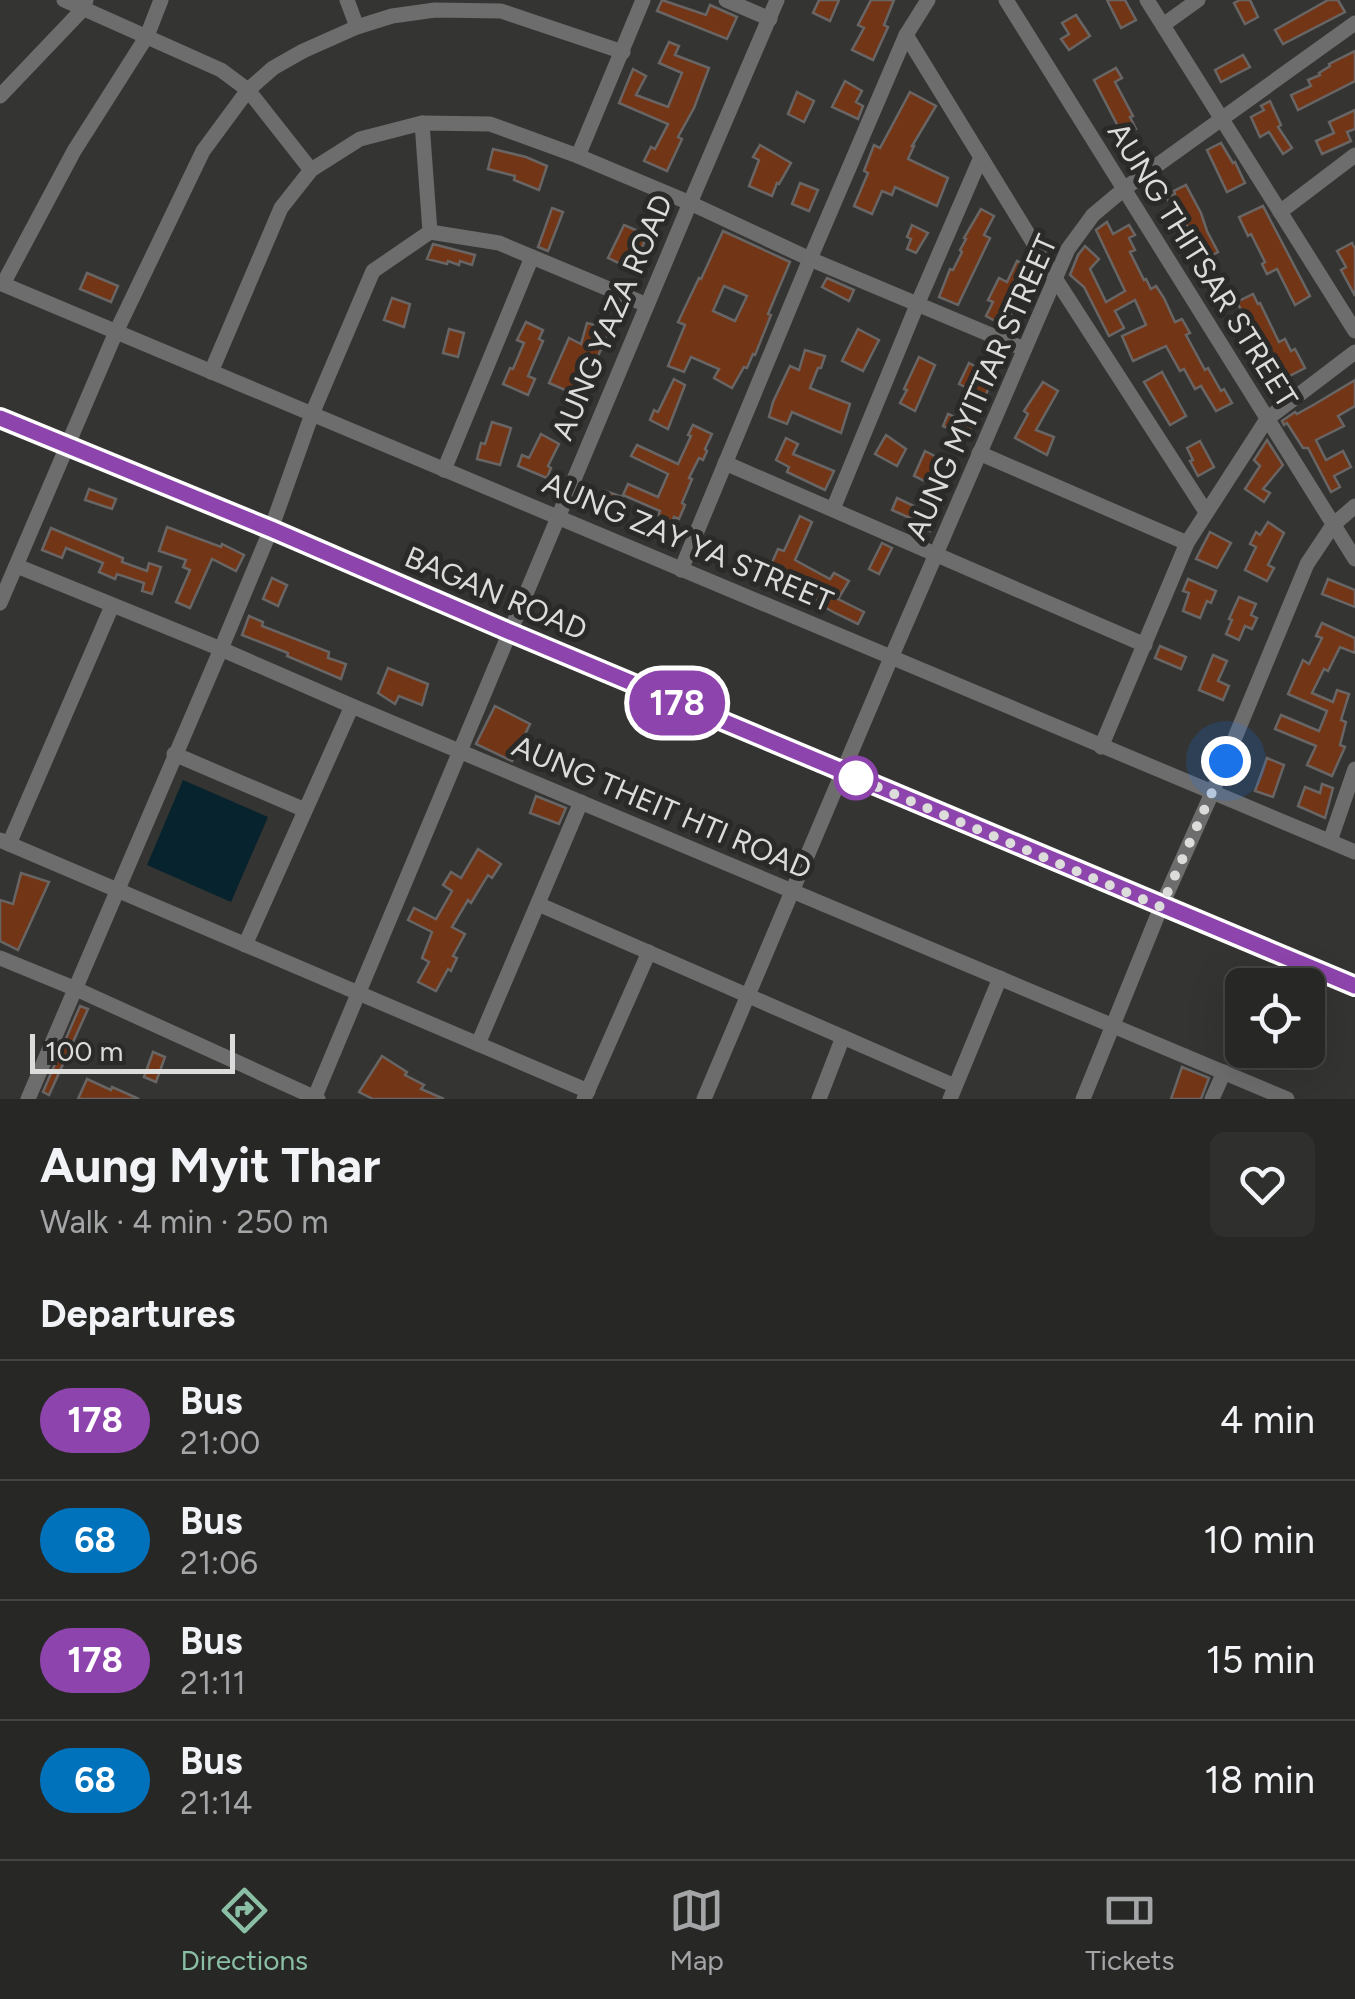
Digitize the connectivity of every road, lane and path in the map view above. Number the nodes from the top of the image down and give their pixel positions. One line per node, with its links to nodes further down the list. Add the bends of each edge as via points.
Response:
1 (64, 0): 11 (street)
2 (161, 0): 17 (street)
3 (347, 0): 15 (street)
4 (643, 0): 18 (street)
5 (726, 0): 12 (street)
6 (778, 0): 12 (street, AUNG YAZA ROAD)
7 (928, 0): 16 (street)
8 (1006, 0): 27 (street, AUNG THITSAR STREET)
9 (1147, 0): 14 (street)
10 (1198, 0): 14 (street)
11 (85, 4): 17 (street); 20 (street)
12 (770, 18): 28 (street, AUNG YAZA ROAD)
13 (1355, 23): 21 (street, AUNG MYITTAR STREET)
14 (1163, 25): 21 (street)
15 (358, 27): 18 (street, via 434,10 501,12); 19 (street, via 273,68)
16 (906, 35): 25 (street); 32 (street)
17 (148, 36): 19 (street); 34 (street, via 74,151)
18 (623, 52): 24 (street)
19 (248, 90): 26 (street); 38 (street, via 203,151)
20 (0, 95)
21 (1222, 119): 27 (street, AUNG MYITTAR STREET); 29 (street)
22 (422, 123): 24 (street, via 490,124); 26 (street, via 360,138); 30 (street)
23 (1355, 155): 29 (street)
24 (578, 156): 28 (street)
25 (981, 157): 33 (street); 36 (street)
26 (311, 170): 41 (street, via 281,208)
27 (1124, 190): 33 (street, AUNG MYITTAR STREET, via 1093,216); 44 (street, AUNG THITSAR STREET)
28 (690, 203): 32 (street); 35 (street, AUNG YAZA ROAD)
29 (1280, 212): 37 (street)
30 (430, 232): 31 (street, via 499,243); 42 (street, via 373,271)
31 (532, 257): 35 (street); 48 (street)
32 (810, 259): 36 (street); 47 (street)
33 (1055, 278): 39 (street, AUNG MYITTAR STREET); 51 (street)
34 (2, 284): 38 (street, AUNG ZAY YA STREET)
35 (647, 305): 52 (street, AUNG YAZA ROAD)
36 (916, 305): 39 (street); 50 (street)
37 (1355, 330)
38 (116, 332): 41 (street, AUNG ZAY YA STREET); 45 (street)
39 (1024, 349): 46 (street, AUNG MYITTAR STREET)
40 (1355, 352): 44 (street)
41 (211, 372): 42 (street, AUNG ZAY YA STREET)
42 (312, 414): 48 (street, AUNG ZAY YA STREET); 54 (street)
43 (0, 418): 45 (street, BAGAN ROAD)
44 (1267, 419): 51 (street); 53 (street, AUNG THITSAR STREET)
45 (66, 446): 54 (street, BAGAN ROAD); 58 (street)
46 (979, 453): 55 (street); 56 (street, AUNG MYITTAR STREET)
47 (725, 464): 50 (street); 59 (street)
48 (444, 470): 52 (street, AUNG ZAY YA STREET)
49 (1355, 506): 53 (street)
50 (833, 510): 56 (street)
51 (1206, 512): 55 (street)
52 (558, 518): 59 (street, AUNG ZAY YA STREET); 62 (street, AUNG YAZA ROAD)
53 (1333, 525): 57 (street, AUNG THITSAR STREET); 72 (street, via 1307,564)
54 (271, 529): 62 (street, BAGAN ROAD); 64 (street)
55 (1187, 542): 63 (street)
56 (936, 554): 63 (street); 65 (street, AUNG MYITTAR STREET)
57 (1355, 559)
58 (16, 566): 60 (street); 61 (street, AUNG THEIT HTI ROAD)
59 (682, 570): 65 (street, AUNG ZAY YA STREET)
60 (0, 604)
61 (112, 606): 64 (street, AUNG THEIT HTI ROAD); 75 (street)
62 (510, 632): 68 (street, AUNG YAZA ROAD); 71 (street, BAGAN ROAD)
63 (1145, 645): 67 (street)
64 (221, 648): 66 (street, AUNG THEIT HTI ROAD); 69 (street)
65 (891, 658): 67 (street, AUNG ZAY YA STREET); 71 (street, AUNG MYITTAR STREET)
66 (352, 706): 68 (street, AUNG THEIT HTI ROAD); 74 (street)
67 (1102, 748): 72 (street, AUNG ZAY YA STREET)
68 (460, 752): 73 (street, AUNG THEIT HTI ROAD); 88 (street, AUNG YAZA ROAD)
69 (174, 754): 74 (street); 78 (street)
70 (1355, 769): 76 (street)
71 (842, 772): 79 (street, AUNG MYITTAR STREET); 81 (street, BAGAN ROAD)
72 (1212, 794): 76 (street, AUNG ZAY YA STREET); 81 (street)
73 (581, 802): 79 (street, AUNG THEIT HTI ROAD); 80 (street)
74 (305, 810): 82 (street)
75 (4, 842): 78 (street)
76 (1330, 842): 77 (street, AUNG ZAY YA STREET)
77 (1355, 852)
78 (116, 891): 82 (street); 87 (street)
79 (792, 891): 85 (street, AUNG THEIT HTI ROAD); 89 (street, AUNG MYITTAR STREET)
80 (538, 904): 83 (street); 92 (street)
81 (1161, 907): 86 (street, BAGAN ROAD); 90 (street)
82 (245, 945): 88 (street)
83 (648, 952): 89 (street); 95 (street)
84 (0, 958): 87 (street)
85 (1000, 978): 90 (street, AUNG THEIT HTI ROAD); 94 (street)
86 (1355, 986)
87 (76, 989): 96 (street); 97 (street)
88 (358, 993): 92 (street); 97 (street, AUNG YAZA ROAD)
89 (748, 996): 91 (street); 98 (street, AUNG MYITTAR STREET)
90 (1114, 1026): 93 (street, AUNG THEIT HTI ROAD); 100 (street)
91 (843, 1037): 94 (street); 99 (street)
92 (478, 1044): 95 (street)
93 (1224, 1072): 101 (street); 102 (street, AUNG THEIT HTI ROAD)
94 (952, 1092)
95 (586, 1095)
96 (28, 1099)
97 (316, 1099)
98 (704, 1099)
99 (819, 1099)
100 (1084, 1099)
101 (1212, 1099)
102 (1287, 1099)

